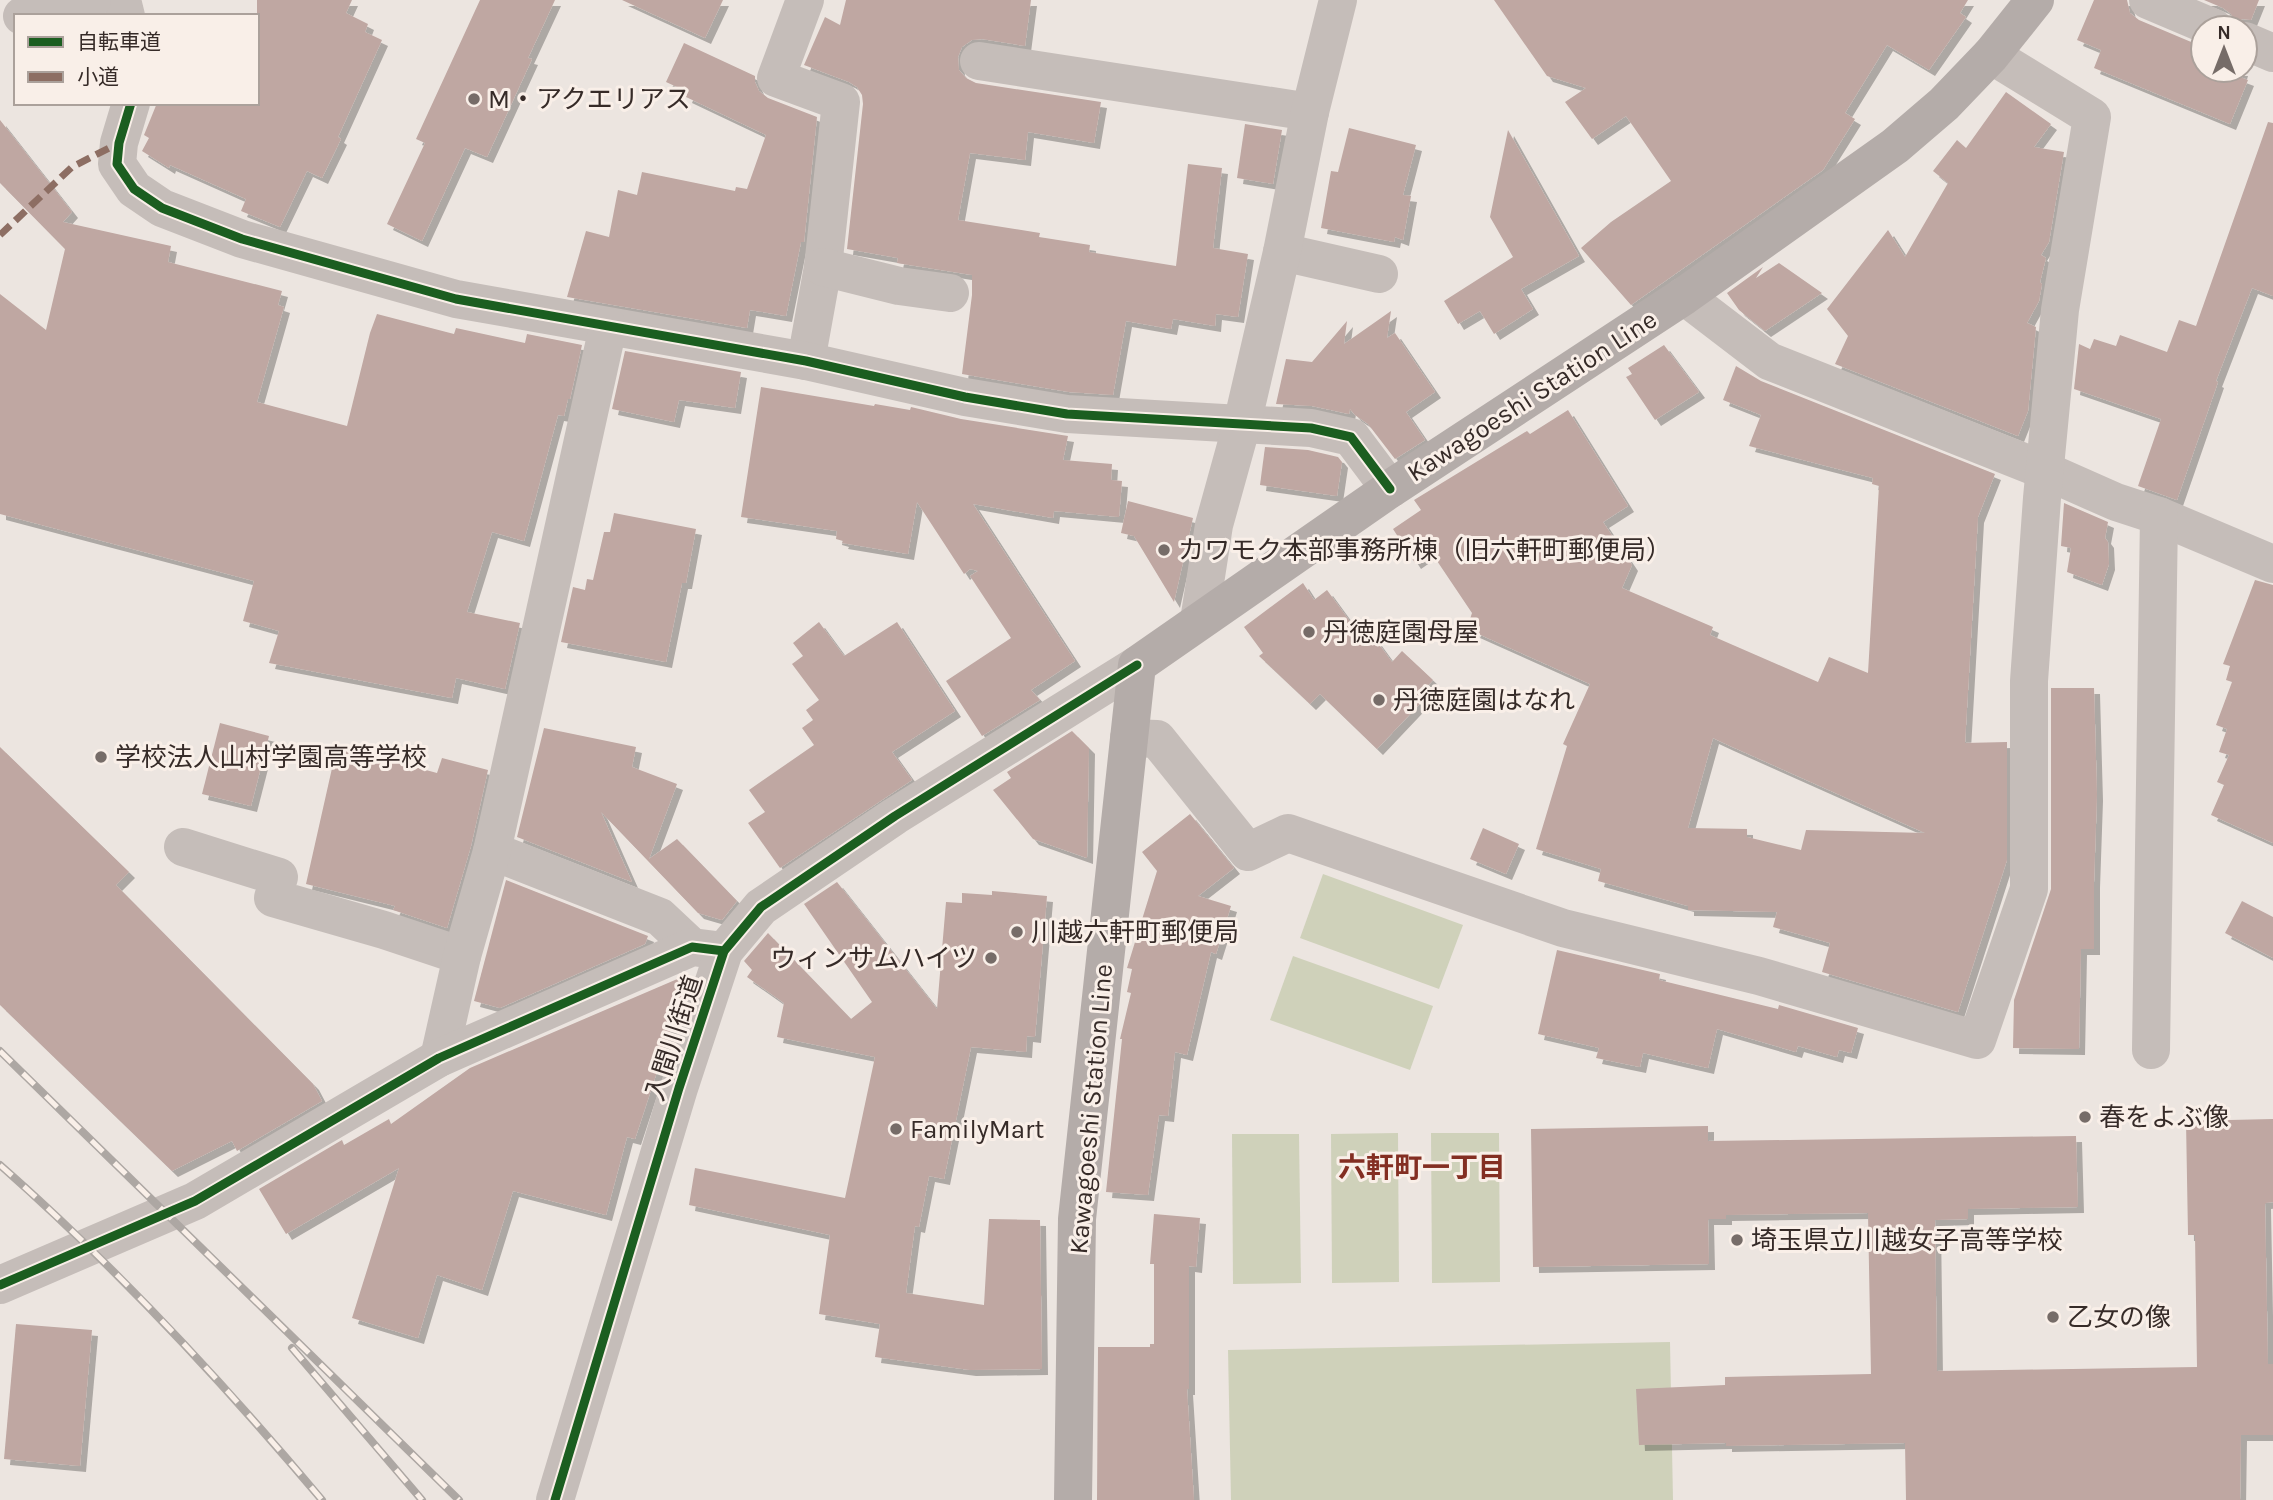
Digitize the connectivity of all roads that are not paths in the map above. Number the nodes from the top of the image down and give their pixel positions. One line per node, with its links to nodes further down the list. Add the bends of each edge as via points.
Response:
1 (92, 0): 6 (street)
2 (805, 0): 13 (street, via 776,78 841,102)
3 (1338, 0): 11 (street)
4 (2035, 0): 8 (main road, Kawagoeshi Station Line)
5 (2148, 0): 7 (street)
6 (31, 14)
7 (2189, 17)
8 (1992, 55): 16 (main road, Kawagoeshi Station Line, via 1895,146); 20 (street, via 2092,117 2060,310)
9 (979, 61): 11 (street)
10 (130, 105): 17 (street, via 118,143 117,164 134,189 162,208 242,239 456,299)
11 (1310, 112): 12 (street)
12 (1282, 252): 14 (street); 19 (street)
13 (823, 267): 15 (street, via 898,286); 18 (street)
14 (1379, 274)
15 (950, 293)
16 (1684, 296): 20 (street, via 1769,361); 21 (main road, Kawagoeshi Station Line)
17 (608, 327): 18 (street); 28 (street)
18 (806, 361): 19 (street, via 965,397 1067,414)
19 (1242, 424): 21 (street, via 1311,428 1351,438); 24 (street, via 1214,525)
20 (2046, 471): 22 (street); 26 (street, via 2029,681 2029,888 1977,1040 1759,976 1563,928 1288,833 1248,852 1157,739)
21 (1390, 489): 24 (main road, Kawagoeshi Station Line)
22 (2159, 516): 23 (street); 31 (street)
23 (2273, 564)
24 (1199, 621): 25 (main road, Kawagoeshi Station Line)
25 (1137, 665): 26 (main road, Kawagoeshi Station Line); 29 (street, 入間川街道, via 895,816 761,907)
26 (1129, 738): 35 (main road, Kawagoeshi Station Line, via 1077,1219)
27 (183, 847): 30 (street, via 279,877 273,898)
28 (492, 851): 29 (street, via 660,917); 30 (street)
29 (708, 949): 32 (street); 34 (street, 入間川街道, via 679,1088)
30 (462, 956): 32 (street)
31 (2151, 1050)
32 (439, 1058): 33 (street, via 195,1200)
33 (0, 1285)
34 (555, 1500)
35 (1073, 1500)

